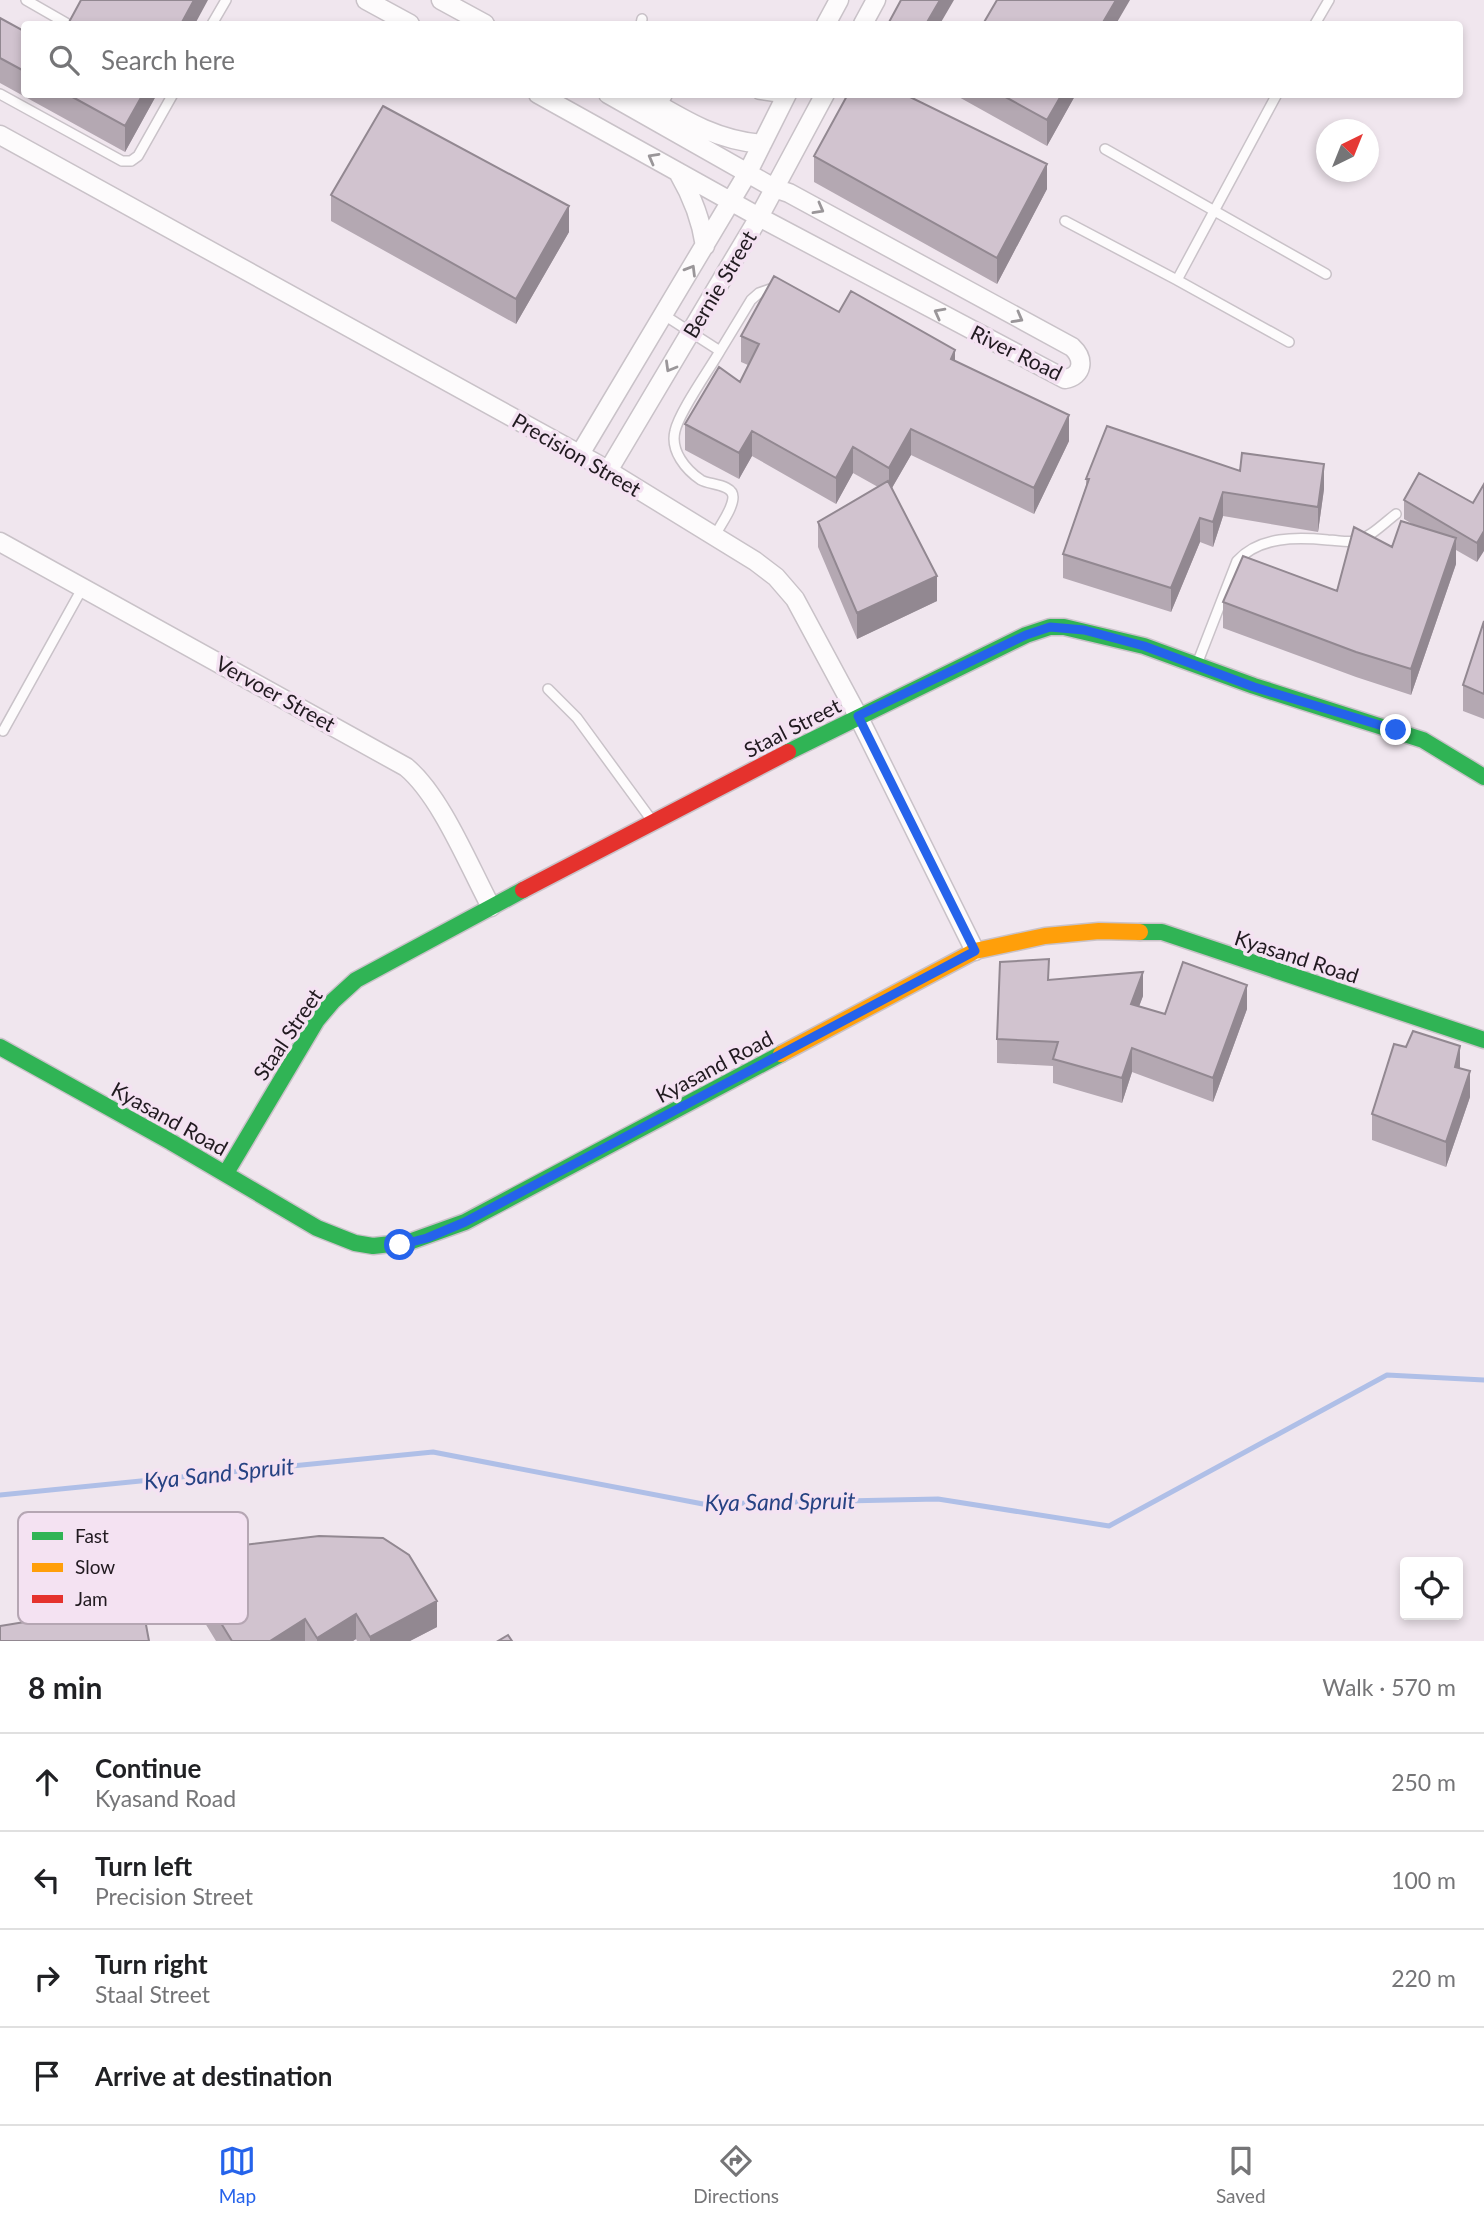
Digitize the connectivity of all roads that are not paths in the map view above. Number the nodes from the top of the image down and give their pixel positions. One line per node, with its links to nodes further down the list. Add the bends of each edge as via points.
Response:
1 (26, 0): 8 (lane)
2 (226, 0): 9 (lane)
3 (366, 0): 10 (street)
4 (441, 0): 11 (street)
5 (839, 0): 12 (street)
6 (877, 0): 13 (street)
7 (1329, 0): 14 (lane)
8 (63, 21)
9 (214, 21)
10 (405, 21)
11 (480, 21)
12 (828, 21)
13 (865, 21)
14 (1317, 21)
15 (0, 94): 16 (lane, via 122,160 138,156)
16 (171, 98)
17 (545, 98): 26 (street, River Road, one-way to 17)
18 (615, 98): 27 (street, River Road)
19 (785, 98): 24 (street, Bernie Street)
20 (823, 98): 28 (street, Bernie Street)
21 (1275, 98): 30 (lane)
22 (665, 101): 24 (street, via 720,137)
23 (0, 135): 41 (street, Precision Street)
24 (762, 144): 27 (street, Bernie Street)
25 (1105, 149): 30 (lane)
26 (677, 171): 29 (street, River Road); 33 (street, via 692,195)
27 (747, 174): 28 (street, River Road); 29 (street, Bernie Street)
28 (774, 188): 31 (street, Bernie Street); 31 (street, River Road, one-way to 31, via 1072,347 1081,358 1079,370 1065,379)
29 (730, 201): 31 (street, River Road); 33 (street, Bernie Street)
30 (1215, 210): 34 (lane); 35 (lane)
31 (759, 217): 38 (street, Bernie Street)
32 (1065, 221): 35 (lane)
33 (705, 246): 37 (street, Bernie Street, one-way to 33)
34 (1326, 274)
35 (1177, 280): 39 (lane)
36 (791, 292): 40 (lane, via 780,286 759,293)
37 (663, 315): 38 (lane); 41 (street, Bernie Street)
38 (690, 333): 40 (lane); 42 (street, Bernie Street, one-way to 42)
39 (1289, 342)
40 (720, 351): 44 (lane, via 678,422 674,441 681,461 703,482 731,492 733,497)
41 (580, 454): 42 (street, Precision Street)
42 (608, 471): 44 (street, Precision Street)
43 (1396, 514): 47 (lane, via 1353,542 1283,539 1244,553)
44 (715, 536): 49 (street, Precision Street, via 776,577 795,599)
45 (0, 542): 46 (street, Vervoer Street)
46 (83, 587): 50 (lane); 53 (street, Vervoer Street, via 406,767 433,797)
47 (1196, 666): 49 (street, Staal Street, via 1096,633 1050,627); 51 (street, Staal Street, via 1423,740)
48 (548, 689): 52 (lane, via 573,712)
49 (858, 716): 52 (street, Staal Street); 54 (street, Precision Street)
50 (3, 731)
51 (1484, 777)
52 (653, 823): 53 (street, Staal Street)
53 (491, 907): 57 (street, Staal Street, via 356,980 333,1001 301,1044)
54 (975, 951): 55 (street, Kyasand Road, via 1058,934 1161,932); 57 (street, Kyasand Road, via 427,1238 400,1245 348,1241)
55 (1484, 1040)
56 (0, 1047): 57 (street, Kyasand Road)
57 (226, 1173)

